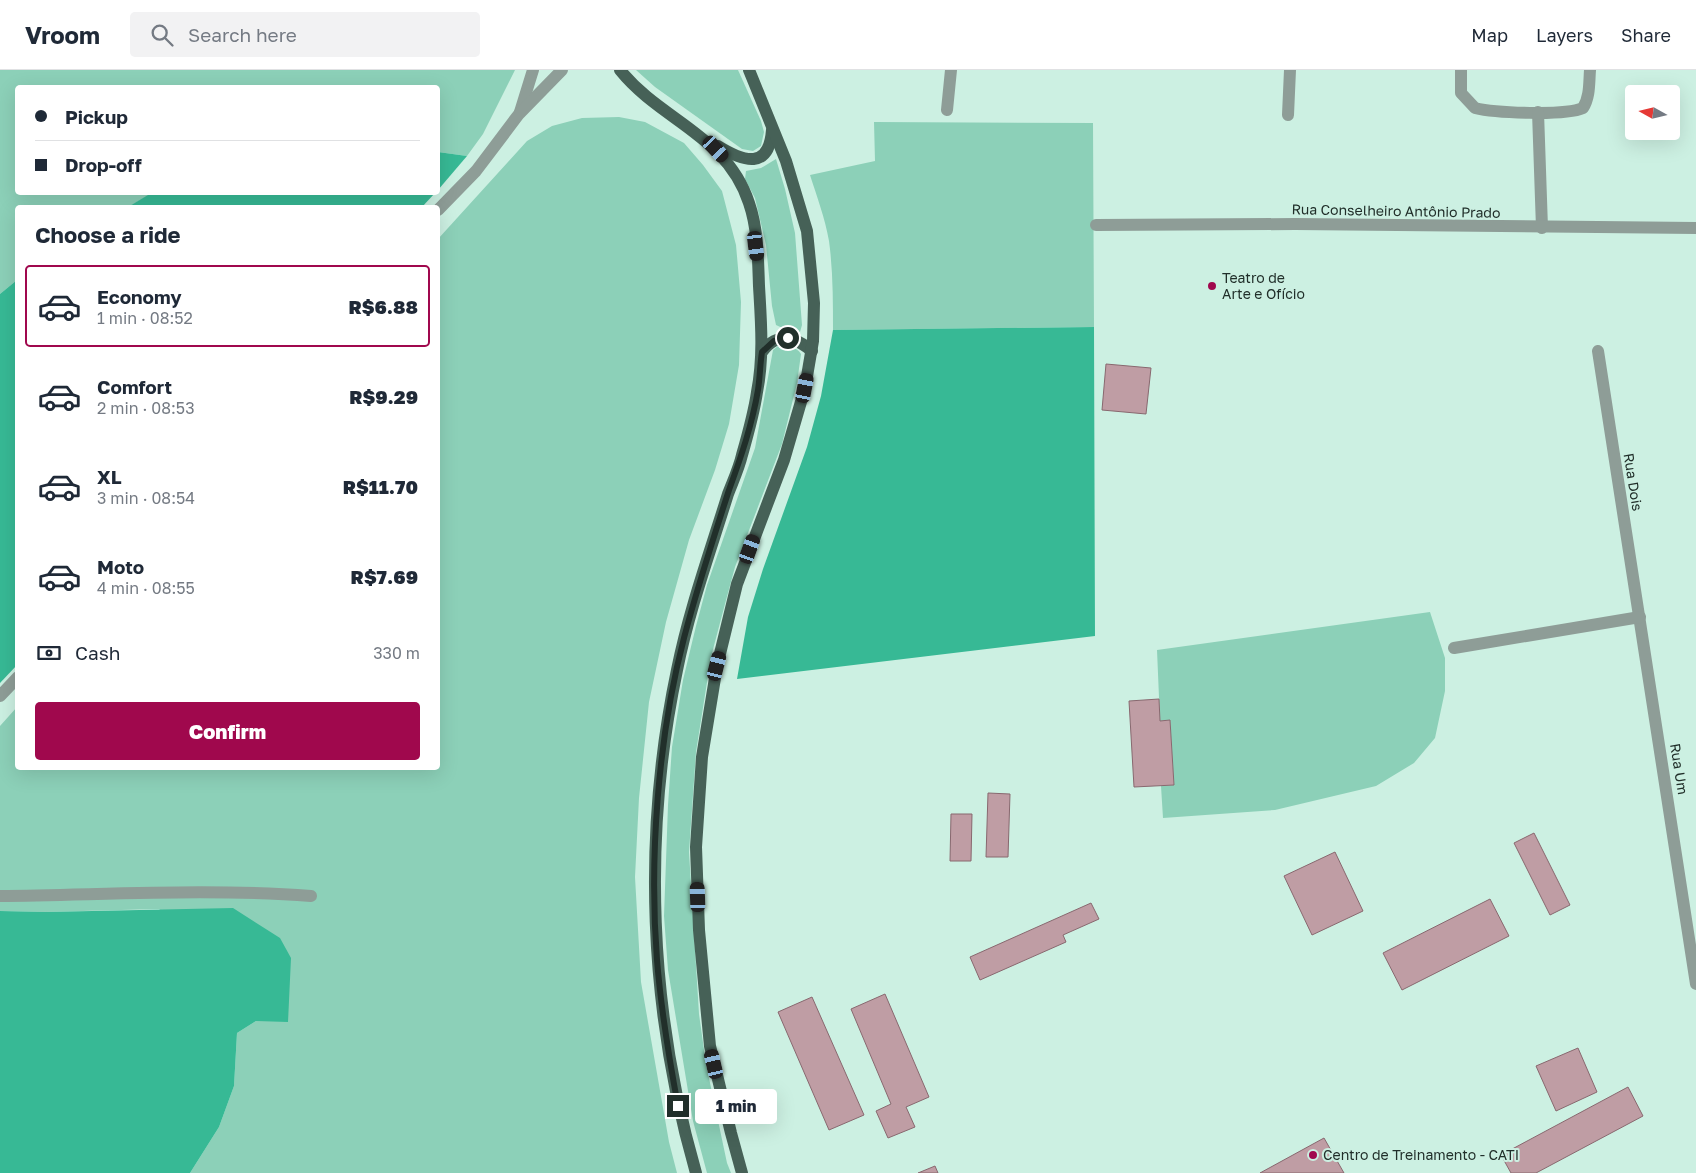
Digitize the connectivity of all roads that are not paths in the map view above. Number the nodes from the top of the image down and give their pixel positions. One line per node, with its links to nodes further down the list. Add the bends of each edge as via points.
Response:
1 (533, 70): 13 (street)
2 (562, 70): 13 (street)
3 (620, 70): 16 (main road, via 640,91)
4 (749, 70): 10 (main road)
5 (755, 70): 10 (street)
6 (951, 70): 11 (street)
7 (1290, 70): 14 (street)
8 (1461, 70): 12 (street, via 1462,93 1475,108)
9 (1590, 70): 12 (street, via 1588,96 1583,108 1568,112)
10 (760, 98): 15 (main road)
11 (947, 110)
12 (1538, 112): 19 (street)
13 (519, 114): 17 (street, via 476,171)
14 (1288, 115)
15 (773, 128): 16 (main road, via 768,150 751,159 735,156); 23 (main road, via 807,231 814,303)
16 (698, 135): 22 (main road, via 729,163 750,204 758,263)
17 (440, 208)
18 (1096, 225): 19 (street, Rua Conselheiro Antônio Prado)
19 (1542, 228): 20 (street, Rua Conselheiro Antônio Prado)
20 (1696, 228)
21 (1598, 351): 24 (street, Rua Dois)
22 (762, 352): 23 (main road, via 774,341 788,338 802,343); 31 (main road, via 758,390 742,457 684,639 670,704 660,779 654,890 657,960 671,1068)
23 (812, 352): 32 (main road, via 784,460 737,584 717,666 702,757 696,847 700,940 710,1046)
24 (1640, 617): 25 (street); 30 (street, Rua Um)
25 (1454, 648)
26 (15, 680): 27 (street)
27 (0, 696)
28 (0, 896): 29 (street, via 219,891)
29 (310, 896)
30 (1696, 984)
31 (696, 1173)
32 (742, 1173)

